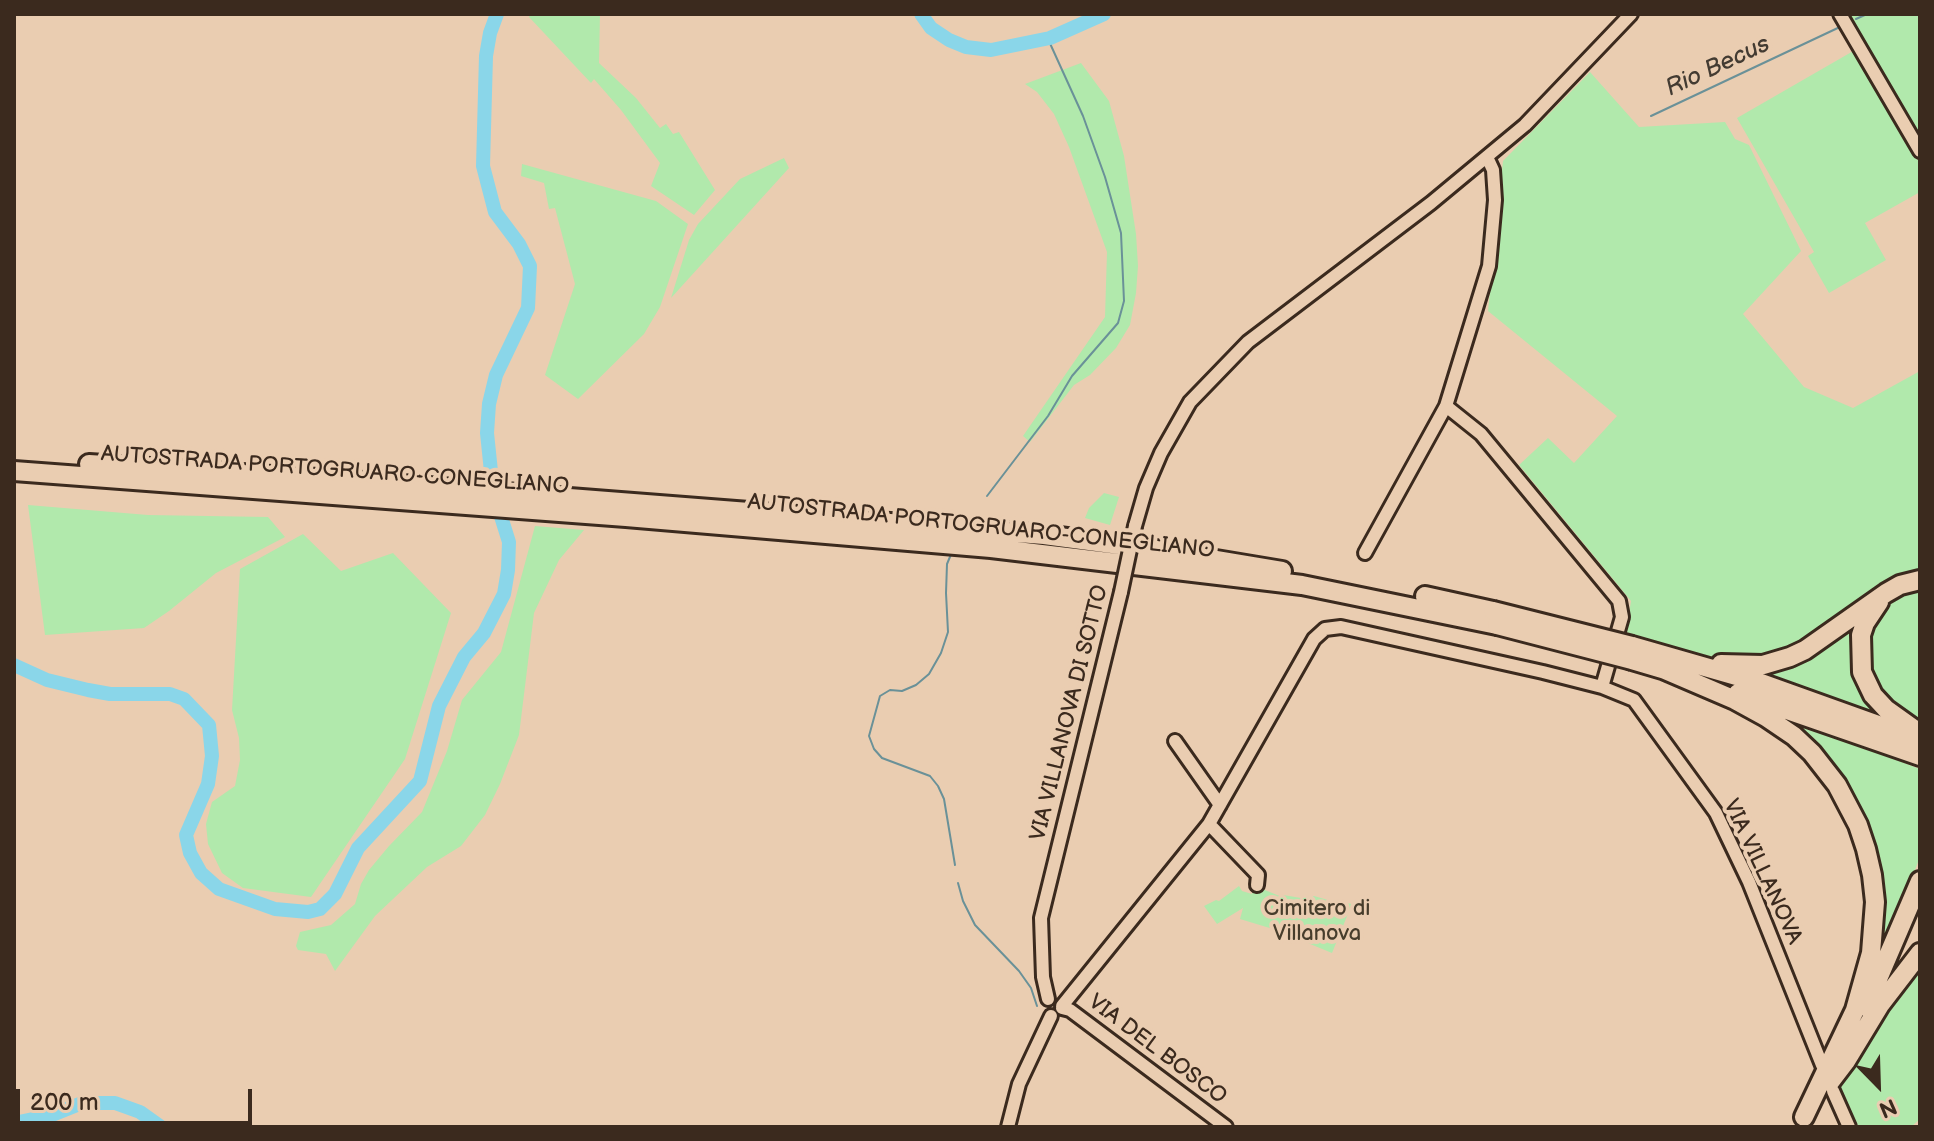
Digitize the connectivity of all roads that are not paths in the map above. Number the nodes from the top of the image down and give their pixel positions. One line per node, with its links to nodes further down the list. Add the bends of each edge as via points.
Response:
1 (1631, 14): 4 (street, VIA VILLANOVA DI SOTTO, via 1525,125)
2 (1840, 14): 3 (street)
3 (1920, 151)
4 (1487, 157): 5 (street, via 1495,200 1489,266); 23 (street, VIA VILLANOVA DI SOTTO, bridge, via 1248,342 1190,402 1151,476 1041,918)
5 (1446, 406): 9 (street); 13 (street, via 1481,434 1619,601 1622,617)
6 (14, 459): 8 (highway, AUTOSTRADA PORTOGRUARO-CONEGLIANO)
7 (14, 471): 8 (highway, AUTOSTRADA PORTOGRUARO-CONEGLIANO)
8 (246, 483): 12 (highway, AUTOSTRADA PORTOGRUARO-CONEGLIANO, bridge, via 990,540 1044,535 1376,587)
9 (1365, 553)
10 (1920, 580): 11 (highway)
11 (1886, 593): 12 (highway, via 1805,650 1776,662); 14 (highway, via 1861,635 1862,672 1886,709)
12 (1664, 662): 15 (highway, AUTOSTRADA PORTOGRUARO-CONEGLIANO, via 1776,688); 17 (highway, AUTOSTRADA PORTOGRUARO-CONEGLIANO); 28 (highway, via 1794,736 1837,785 1866,849 1875,902 1871,953 1855,1010)
13 (1602, 687): 18 (street, VIA VILLANOVA, via 1341,627 1325,629 1314,639); 26 (street, VIA VILLANOVA, via 1634,700 1716,813)
14 (1920, 732)
15 (1920, 740)
16 (1175, 741): 18 (street)
17 (1920, 756)
18 (1220, 805): 19 (street)
19 (1209, 824): 21 (street, via 1258,875); 24 (street)
20 (1920, 881): 28 (highway, via 1853,1035)
21 (1257, 885)
22 (1920, 953): 28 (highway)
23 (1048, 999): 24 (street, via 1057,999); 25 (street, via 1044,1010)
24 (1062, 1007): 25 (street); 30 (street, VIA DEL BOSCO)
25 (1051, 1016): 29 (street, via 1019,1084)
26 (1822, 1065)
27 (1833, 1091): 31 (street)
28 (1800, 1122)
29 (1008, 1127)
30 (1226, 1127)
31 (1849, 1127)

